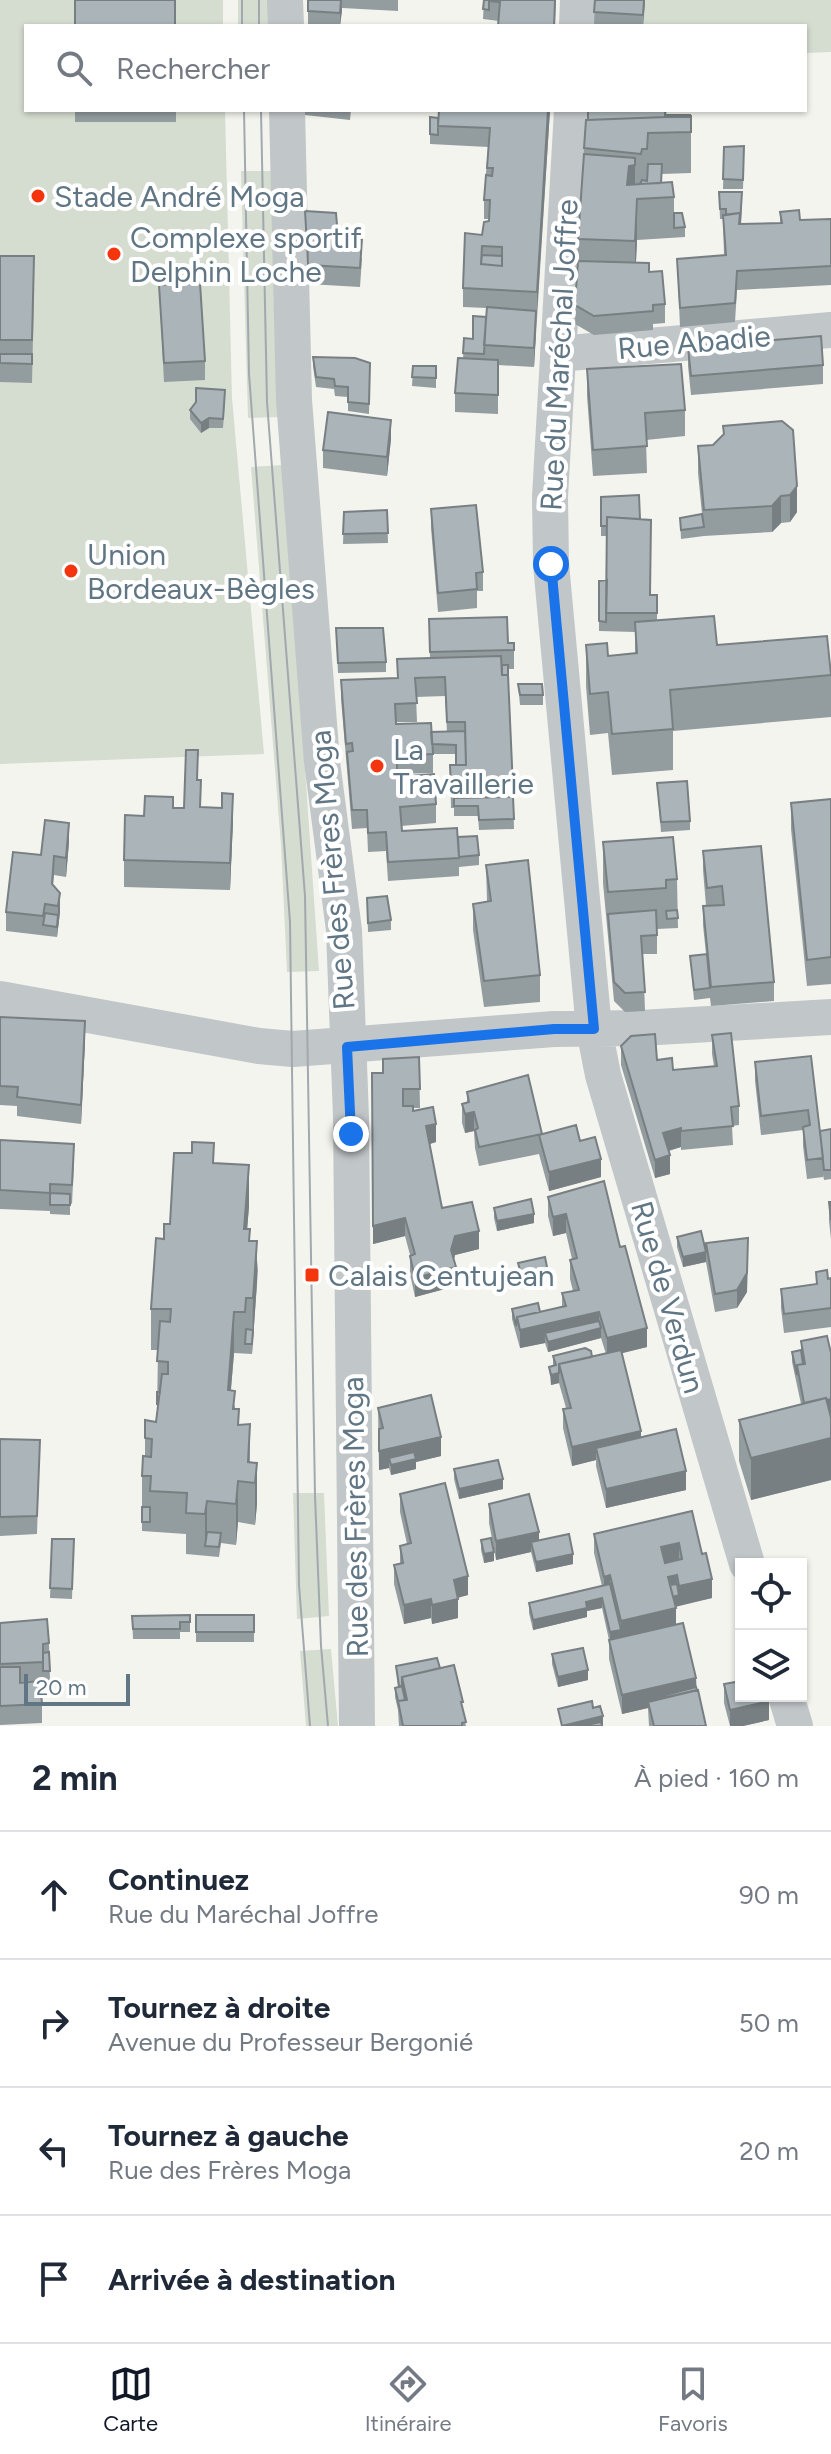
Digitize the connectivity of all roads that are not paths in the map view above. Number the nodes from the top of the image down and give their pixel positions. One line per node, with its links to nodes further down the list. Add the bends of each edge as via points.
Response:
1 (285, 0): 3 (street)
2 (578, 0): 4 (street)
3 (286, 24)
4 (577, 24)
5 (287, 112): 12 (street, Rue des Frères Moga, via 294,400 322,762 344,930)
6 (572, 112): 8 (street, Rue du Maréchal Joffre)
7 (831, 330): 8 (street, Rue Abadie)
8 (558, 354): 11 (street, Rue du Maréchal Joffre, via 551,564)
9 (0, 999): 12 (street, via 271,1048)
10 (831, 1017): 11 (street)
11 (594, 1029): 12 (street); 13 (street, Rue de Verdun)
12 (347, 1047): 15 (street, Rue des Frères Moga)
13 (745, 1558)
14 (788, 1702): 16 (street)
15 (357, 1726)
16 (795, 1726)

